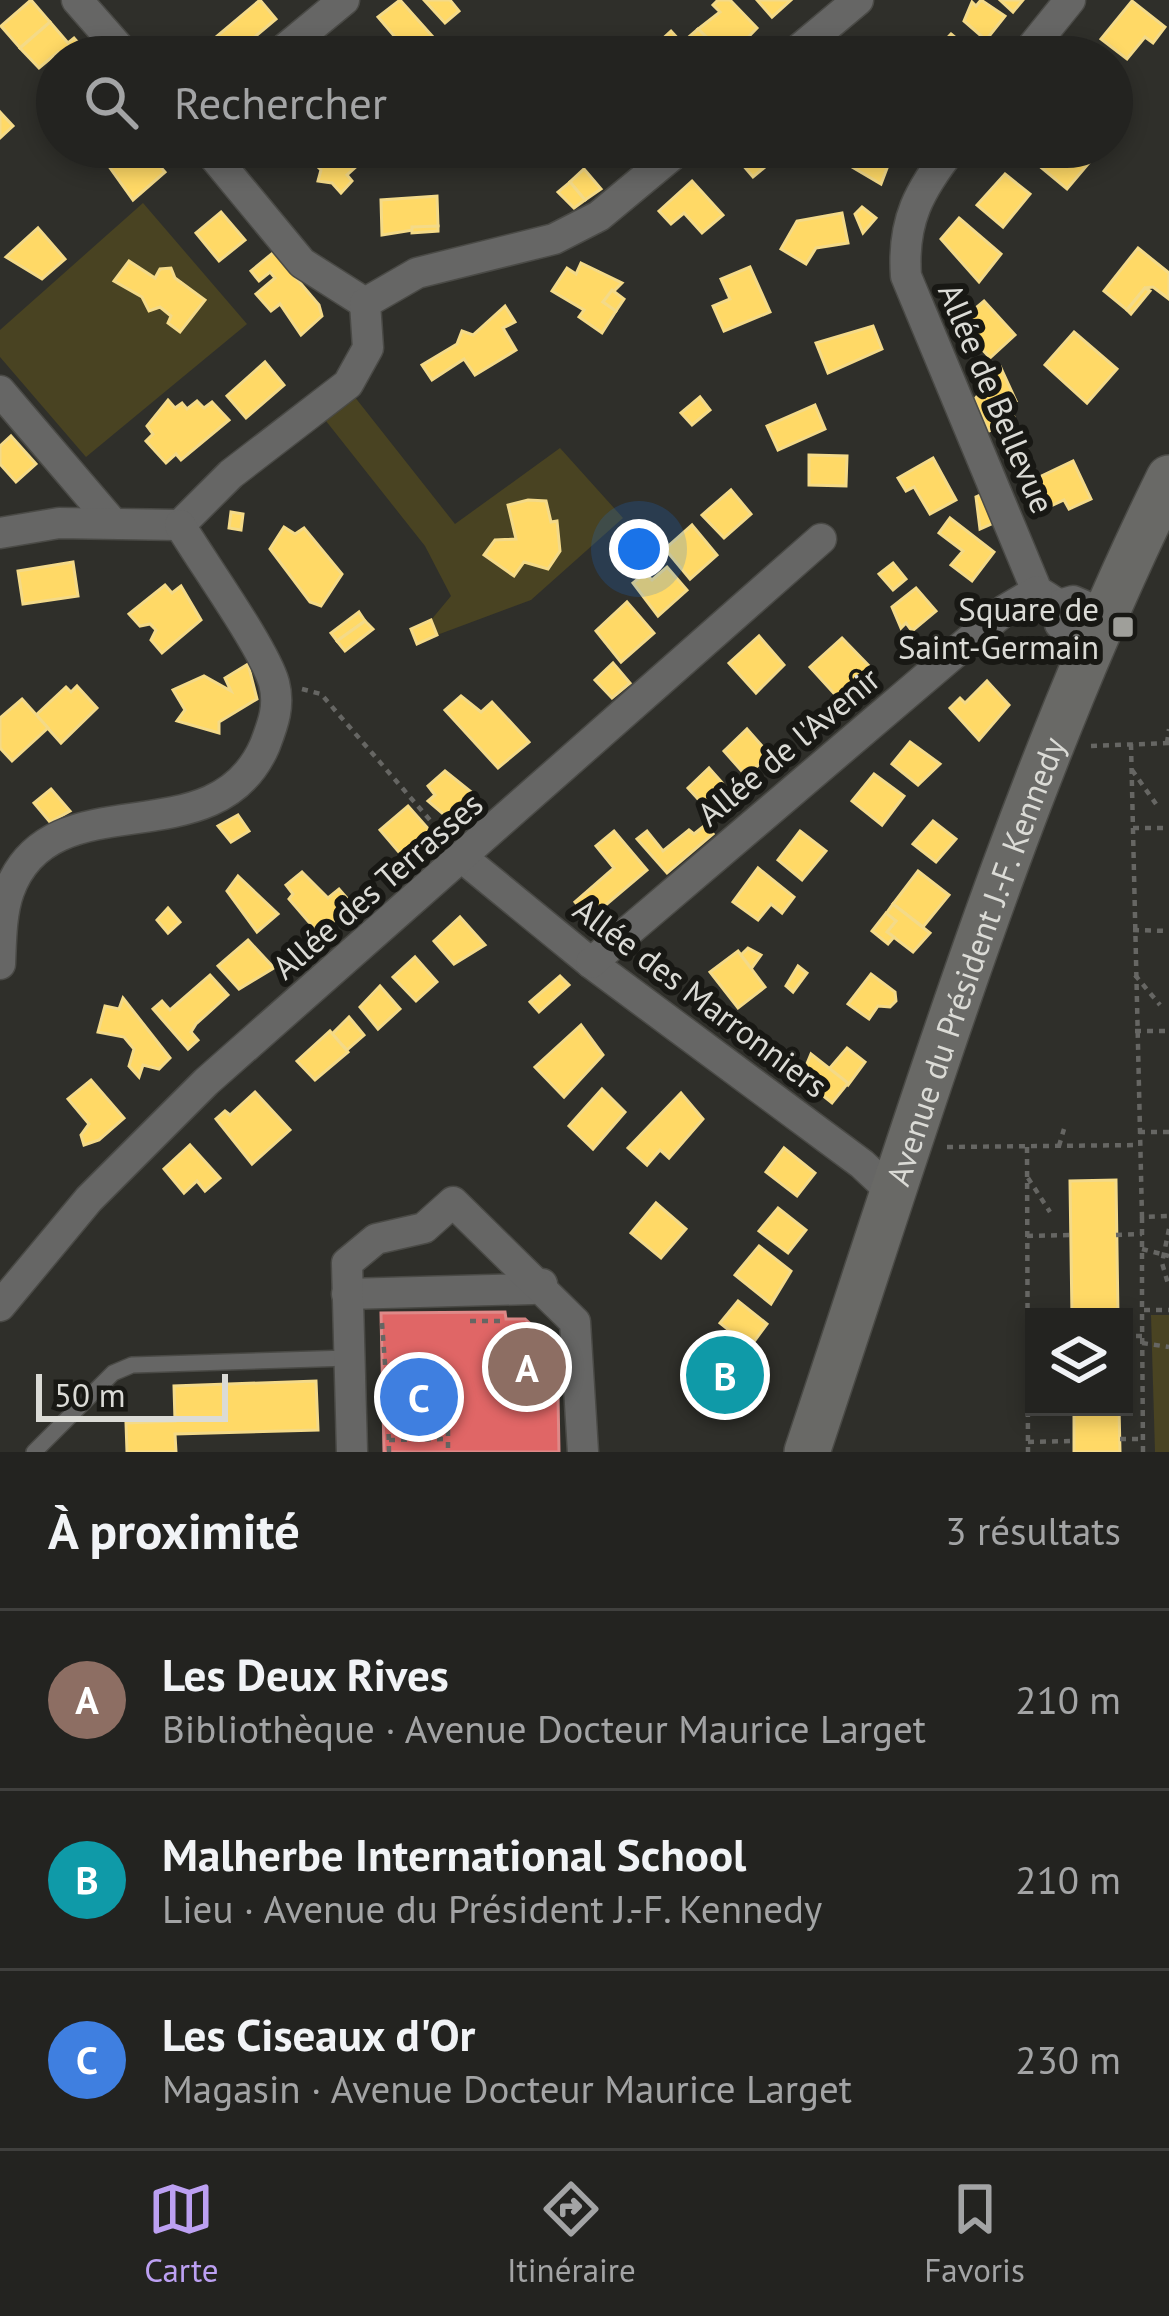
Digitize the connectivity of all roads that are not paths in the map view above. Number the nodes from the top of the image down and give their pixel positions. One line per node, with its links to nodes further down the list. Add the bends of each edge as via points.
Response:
1 (77, 0): 5 (street)
2 (344, 0): 6 (street)
3 (858, 0): 7 (street)
4 (1070, 0): 8 (street)
5 (109, 36)
6 (300, 36)
7 (815, 36)
8 (1041, 36)
9 (223, 168): 12 (street, via 302,263)
10 (657, 168): 12 (street, via 599,216 554,239 417,272)
11 (939, 168): 19 (street, Allée de Bellevue, via 911,208 906,276)
12 (365, 303): 16 (street, via 368,348 348,384 231,474)
13 (0, 391): 15 (street)
14 (1169, 478): 20 (main road, Avenue du Président J.-F. Kennedy)
15 (111, 520): 16 (street); 17 (street)
16 (180, 525): 23 (street, via 273,681 277,716 235,790 203,808 98,823 29,860 9,890)
17 (0, 533)
18 (821, 539): 21 (street, Allée des Terrasses)
19 (1048, 598): 20 (street, Allée de Bellevue, via 1080,645); 22 (street, Allée de l'Avenir, via 1005,610)
20 (1100, 632): 24 (main road, Avenue du Président J.-F. Kennedy)
21 (464, 859): 22 (street, Allée des Marronniers); 27 (street, Allée des Terrasses, via 206,1082 89,1199)
22 (591, 963): 24 (street, Allée des Marronniers)
23 (0, 964)
24 (894, 1194): 32 (main road, Avenue du Président J.-F. Kennedy)
25 (542, 1284): 26 (street); 26 (street, via 453,1202 424,1228 376,1239 347,1263); 31 (street, via 575,1322)
26 (347, 1294): 28 (street)
27 (0, 1306)
28 (348, 1358): 29 (lane, via 132,1365 113,1373); 30 (street)
29 (34, 1452)
30 (352, 1452)
31 (584, 1452)
32 (807, 1452)

